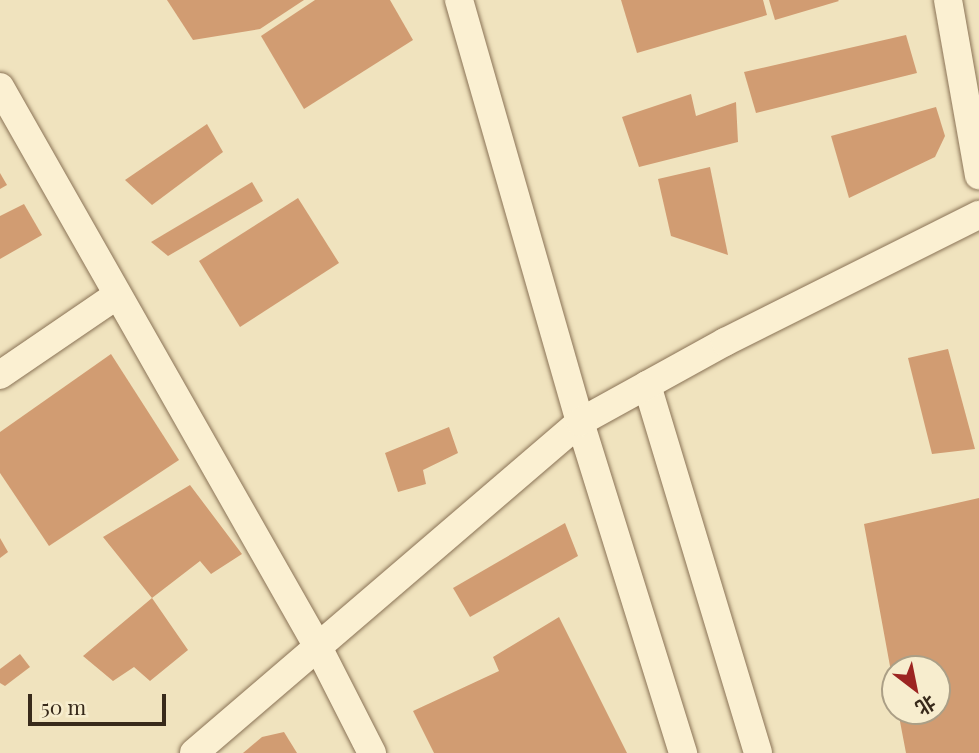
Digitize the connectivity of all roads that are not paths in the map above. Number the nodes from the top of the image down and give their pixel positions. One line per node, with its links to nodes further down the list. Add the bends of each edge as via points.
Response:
1 (459, 0): 9 (street)
2 (948, 0): 4 (street)
3 (0, 88): 6 (street)
4 (979, 175)
5 (979, 215): 8 (street)
6 (116, 296): 7 (street); 10 (street)
7 (0, 375)
8 (647, 385): 9 (street); 14 (street)
9 (580, 422): 10 (street); 13 (street)
10 (318, 647): 11 (street); 12 (street)
11 (194, 753)
12 (372, 753)
13 (682, 753)
14 (758, 753)

